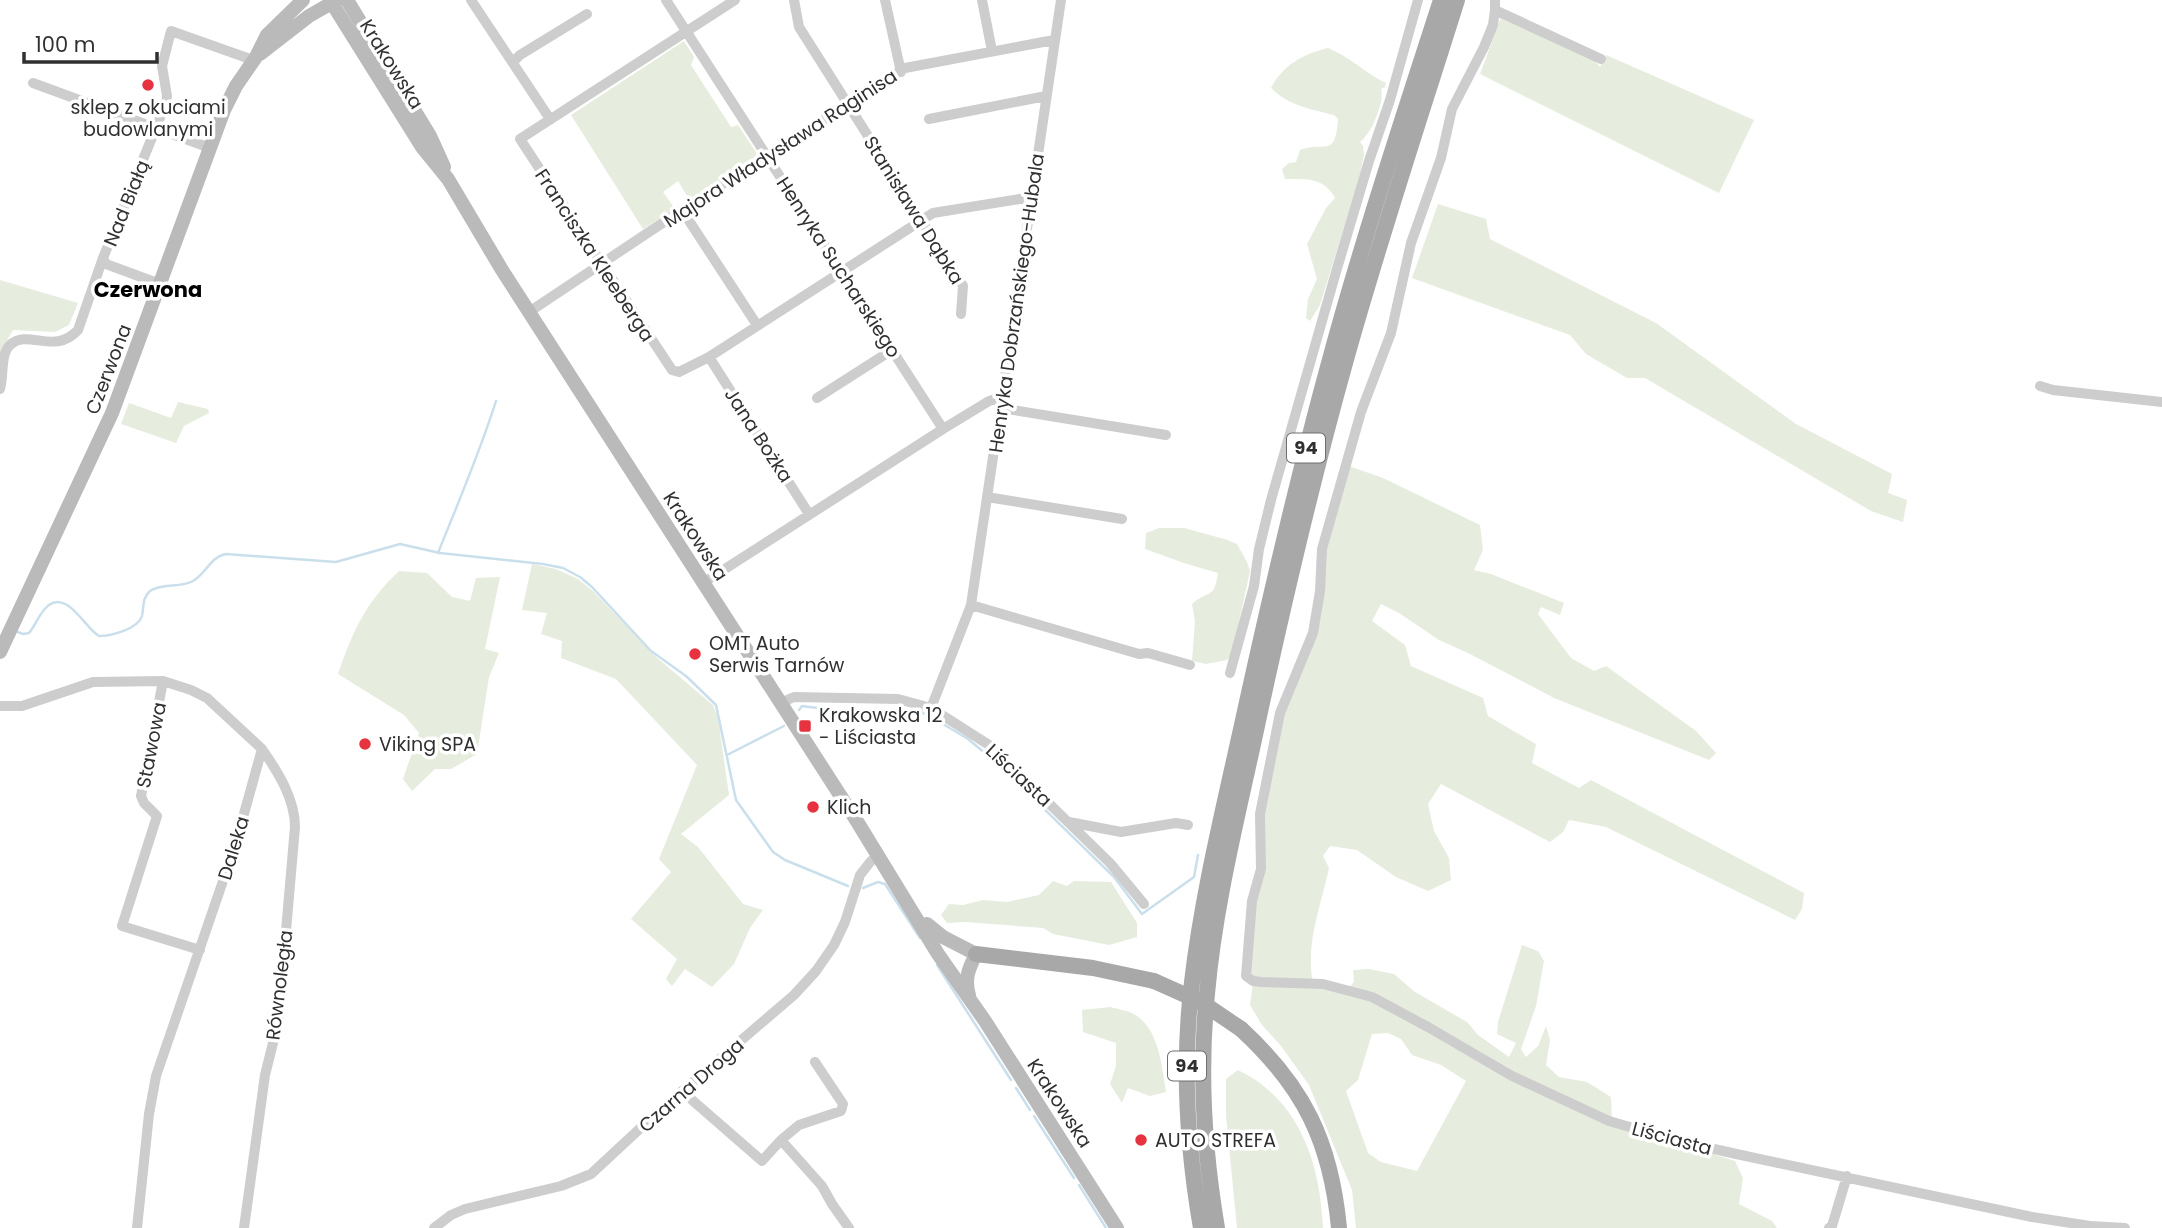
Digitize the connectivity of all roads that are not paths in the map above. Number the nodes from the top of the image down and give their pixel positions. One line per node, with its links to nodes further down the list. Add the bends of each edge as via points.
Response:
1 (303, 0): 19 (main road, Czerwona, via 267,36)
2 (347, 0): 31 (main road, Krakowska, via 430,136)
3 (471, 0): 21 (street)
4 (666, 0): 16 (street, Henryka Sucharskiego)
5 (735, 0): 16 (street, Franciszka Kleeberga)
6 (794, 0): 25 (street, Stanisława Dąbka, via 799,27)
7 (885, 0): 22 (street)
8 (982, 0): 18 (street)
9 (1061, 0): 17 (street, Henryka Dobrzańskiego-Hubala)
10 (1418, 0): 58 (street, via 1271,499)
11 (1441, 0): 82 (main road, 94, via 1362,249 1301,470 1206,892 1192,982 1187,1068 1189,1140)
12 (1457, 0): 83 (main road, 94, via 1345,363 1291,571 1220,901 1203,1054 1205,1140)
13 (333, 1): 19 (main road, Czerwona); 31 (main road, Krakowska, via 422,147)
14 (1495, 5): 20 (street); 76 (street, Liściasta, via 1484,47 1452,109 1441,158 1411,243 1391,333 1361,412 1322,549 1312,633 1280,713 1260,814 1261,870 1252,901 1247,976 1261,982 1323,984 1372,997 1511,1076 1609,1121 1690,1144)
15 (587, 14): 21 (street)
16 (687, 32): 26 (street, Franciszka Kleeberga); 30 (street, Henryka Sucharskiego)
17 (1054, 40): 18 (street, Majora Władysława Raginisa); 24 (street, Henryka Dobrzańskiego-Hubala)
18 (992, 51): 22 (street, Majora Władysława Raginisa)
19 (255, 59): 28 (street, Nad Białą, via 171,31 162,66 167,96); 29 (main road, Czerwona, via 236,86)
20 (1601, 59)
21 (513, 62): 26 (street)
22 (901, 72): 25 (street, Majora Władysława Raginisa)
23 (33, 83): 28 (street)
24 (1046, 96): 27 (street); 32 (street, Henryka Dobrzańskiego-Hubala)
25 (847, 104): 30 (street, Majora Władysława Raginisa); 34 (street, Stanisława Dąbka)
26 (550, 118): 36 (street, Franciszka Kleeberga, via 520,139)
27 (929, 118)
28 (156, 128): 29 (street); 35 (street, Nad Białą)
29 (209, 148): 38 (main road, Czerwona)
30 (767, 157): 33 (street, Majora Władysława Raginisa); 37 (street, Henryka Sucharskiego)
31 (448, 179): 39 (main road, Krakowska)
32 (1032, 197): 34 (street, Franciszka Kleeberga); 47 (street, Henryka Dobrzańskiego-Hubala)
33 (682, 210): 36 (street, Majora Władysława Raginisa); 41 (street)
34 (922, 218): 37 (street, Franciszka Kleeberga); 40 (street, Stanisława Dąbka, via 964,286)
35 (103, 258): 38 (street, Nad Białą, via 106,264); 45 (street, via 78,330 57,343 21,340 9,346)
36 (601, 264): 39 (street, Majora Władysława Raginisa); 43 (street, Franciszka Kleeberga, via 672,370 679,372)
37 (841, 271): 41 (street, Franciszka Kleeberga); 42 (street, Henryka Sucharskiego)
38 (160, 284): 56 (main road, Czerwona, via 112,413)
39 (529, 312): 54 (main road, Krakowska)
40 (961, 314)
41 (757, 325): 43 (street, Franciszka Kleeberga)
42 (892, 350): 46 (street); 49 (street, Henryka Sucharskiego)
43 (709, 356): 52 (street, Jana Bożka)
44 (2039, 386): 48 (street)
45 (0, 389)
46 (817, 398)
47 (1001, 402): 49 (street, via 989,401); 50 (street); 51 (street, Henryka Dobrzańskiego-Hubala)
48 (2162, 402)
49 (943, 429): 52 (street)
50 (1167, 435)
51 (987, 497): 53 (street); 55 (street, Henryka Dobrzańskiego-Hubala)
52 (809, 514): 54 (street)
53 (1122, 519)
54 (703, 583): 60 (main road, Krakowska)
55 (971, 605): 57 (street); 62 (street, Henryka Dobrzańskiego-Hubala)
56 (2, 646)
57 (1190, 665)
58 (1230, 673)
59 (163, 681): 61 (street, via 93,682 22,706); 63 (street, via 207,698); 70 (street, Stawowa, via 141,796 157,816 122,926)
60 (780, 703): 62 (street, Liściasta, via 794,697 898,699); 66 (main road, Krakowska)
61 (0, 706)
62 (931, 708): 64 (street, Liściasta, via 989,745)
63 (262, 749): 70 (street, Daleka); 78 (street, Równoległa, via 277,769 295,812 295,827 278,1023 265,1075)
64 (1068, 822): 65 (street, via 1121,832); 67 (street, Liściasta)
65 (1188, 825)
66 (878, 856): 68 (main road, Krakowska); 74 (street, Czarna Droga, via 860,875 845,922 816,971)
67 (1144, 904)
68 (914, 912): 69 (main road, Krakowska); 71 (main road, Krakowska, via 943,937)
69 (930, 938): 71 (main road, via 953,953); 72 (main road, Krakowska)
70 (200, 950): 77 (street, Daleka, via 156,1076)
71 (976, 954): 72 (main road, via 961,966 958,978); 84 (main road, bridge, via 1154,981 1201,1002 1241,1029 1279,1068 1311,1117 1332,1178)
72 (966, 994): 81 (main road, Krakowska)
73 (815, 1062): 75 (street, via 843,1104 841,1111 799,1125)
74 (684, 1091): 75 (street, via 762,1161); 79 (street, Czarna Droga, via 591,1174 561,1186 465,1209)
75 (781, 1140): 80 (street, via 822,1186)
76 (1847, 1177): 85 (street); 86 (street, Liściasta, via 2032,1217)
77 (137, 1228)
78 (244, 1228)
79 (433, 1228)
80 (849, 1228)
81 (1117, 1228)
82 (1200, 1228)
83 (1217, 1228)
84 (1339, 1228)
85 (1829, 1228)
86 (2124, 1228)

